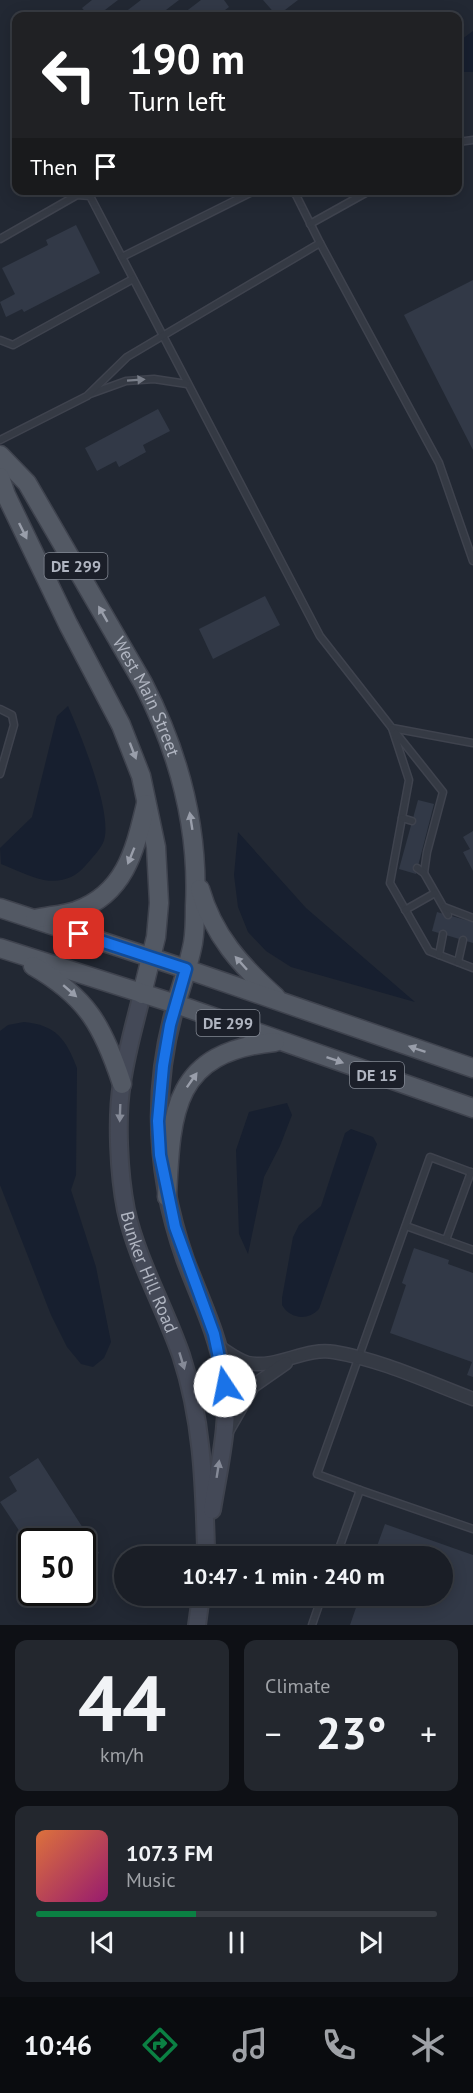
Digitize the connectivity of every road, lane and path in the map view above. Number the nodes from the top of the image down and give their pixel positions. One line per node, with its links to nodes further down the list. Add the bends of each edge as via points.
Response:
1 (246, 195): 7 (lane)
2 (296, 195): 4 (lane)
3 (361, 195): 4 (lane)
4 (310, 224): 6 (lane)
5 (0, 239): 7 (lane, via 77,195 90,196)
6 (320, 243): 9 (lane); 16 (lane, via 439,463)
7 (122, 257): 8 (lane)
8 (133, 279): 9 (lane); 10 (lane, via 13,345)
9 (162, 334): 11 (lane); 12 (lane, via 127,357)
10 (0, 340)
11 (187, 384): 12 (lane, one-way to 11, via 126,381 154,379); 18 (lane, via 320,636)
12 (87, 396): 13 (lane)
13 (0, 440)
14 (0, 455): 30 (main road, West Main Street / DE 299, one-way to 14, via 184,789 160,715 27,483)
15 (0, 477): 21 (main road, West Main Street / DE 299, one-way to 21, via 68,624 121,725)
16 (473, 561)
17 (0, 709): 20 (lane, via 12,715 14,725)
18 (392, 728): 19 (lane); 22 (lane, via 409,780); 29 (lane, via 443,792 424,851)
19 (473, 743)
20 (0, 774)
21 (148, 799): 37 (main road, one-way to 37, via 136,845 113,888 76,910); 42 (main road, West Main Street / DE 299, via 159,893)
22 (402, 818): 23 (lane); 24 (lane)
23 (412, 821)
24 (396, 845): 25 (lane); 26 (lane)
25 (405, 847)
26 (393, 860): 27 (lane); 34 (lane, via 390,883)
27 (401, 863)
28 (417, 868): 29 (lane)
29 (424, 873): 31 (lane)
30 (197, 879): 45 (main road, West Main Street, via 193,942); 48 (main road, DE 299, one-way to 30, via 224,942 203,902)
31 (435, 893): 32 (lane); 34 (lane)
32 (444, 907): 35 (lane); 36 (lane)
33 (0, 908): 37 (main road)
34 (405, 910): 41 (lane, via 429,951)
35 (448, 915)
36 (469, 918)
37 (34, 919): 42 (main road)
38 (443, 934): 41 (lane)
39 (463, 940): 43 (lane)
40 (2, 948): 46 (main road); 51 (main road, one-way to 51, via 73,993 107,1042)
41 (439, 955): 43 (lane)
42 (152, 957): 45 (main road, DE 15); 46 (main road, West Main Street / DE 15)
43 (458, 962): 44 (lane)
44 (473, 968)
45 (186, 969): 47 (main road, Bunker Hill Road); 48 (main road, DE 15)
46 (142, 994): 47 (main road, DE 299); 51 (main road, Bunker Hill Road / DE 15)
47 (176, 1004): 49 (main road, DE 299); 54 (main road, Bunker Hill Road, via 163,1066 158,1121)
48 (283, 1004): 50 (main road, DE 15, one-way to 48)
49 (280, 1041): 52 (main road, DE 15, one-way to 52); 54 (main road, DE 15, one-way to 49, via 173,1123 190,1081 229,1051)
50 (473, 1068)
51 (122, 1084): 65 (main road, Bunker Hill Road / DE 15, one-way to 65, via 120,1125 126,1209 196,1407 203,1454)
52 (473, 1108)
53 (472, 1173): 55 (lane, via 430,1157); 56 (lane)
54 (167, 1197): 58 (main road, Bunker Hill Road / DE 15)
55 (406, 1226): 56 (lane); 59 (lane)
56 (446, 1240): 57 (lane)
57 (473, 1250)
58 (216, 1345): 60 (street, via 247,1363 274,1364); 62 (main road, Bunker Hill Road / DE 15, via 227,1400)
59 (358, 1357): 60 (street, via 330,1351); 61 (street); 63 (lane, via 317,1474)
60 (291, 1358): 62 (street, via 254,1386)
61 (473, 1399)
62 (223, 1438): 66 (main road, Bunker Hill Road / DE 15, one-way to 62)
63 (360, 1490): 64 (lane); 67 (lane)
64 (473, 1529)
65 (206, 1546)
66 (207, 1546)
67 (340, 1546)
68 (200, 1606): 70 (main road)
69 (319, 1606): 71 (lane)
70 (197, 1625)
71 (312, 1625)

